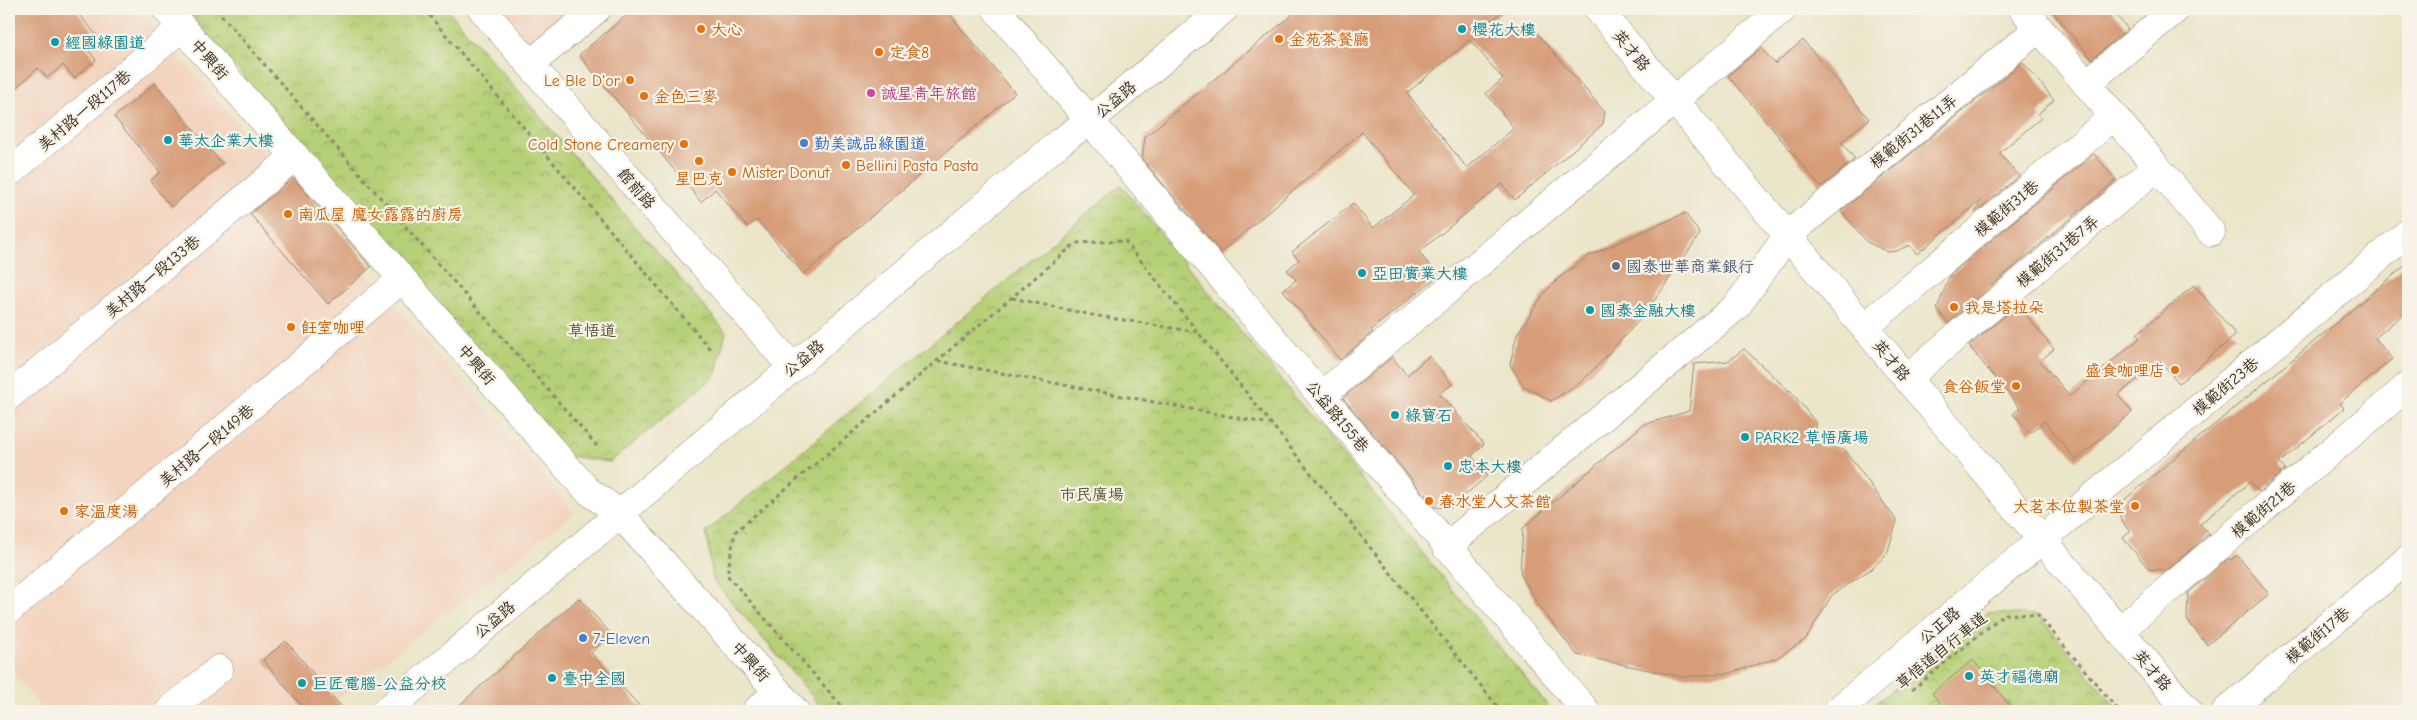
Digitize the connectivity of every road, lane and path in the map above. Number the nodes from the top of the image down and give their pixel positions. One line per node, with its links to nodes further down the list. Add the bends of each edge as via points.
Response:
1 (216, 9): 35 (path)
2 (424, 9): 27 (path)
3 (482, 9): 12 (street, 館前路)
4 (597, 9): 12 (street)
5 (996, 9): 16 (street, 公益路155巷)
6 (1224, 9): 16 (street, 公益路)
7 (1598, 9): 14 (street, 英才路)
8 (1783, 9): 14 (street)
9 (2176, 9): 13 (street)
10 (174, 18): 17 (street, 中興街); 19 (street, 美村路一段117巷)
11 (2031, 18): 13 (street); 22 (street, 模範街31巷11弄)
12 (530, 64): 29 (street, 館前路)
13 (2086, 84): 15 (street)
14 (1674, 99): 22 (street, 英才路); 33 (street)
15 (2114, 116): 18 (street); 25 (street, 模範街31巷)
16 (1089, 121): 29 (street, 公益路); 33 (street, 公益路155巷)
17 (295, 156): 23 (street, 中興街); 32 (street, 美村路一段133巷)
18 (2157, 168): 20 (street); 30 (street, 模範街31巷7弄)
19 (9, 173)
20 (2211, 232)
21 (2408, 232): 37 (street, 模範街23巷)
22 (1788, 235): 25 (street, 英才路); 38 (street, 模範街31巷11弄, via 1736,307)
23 (402, 279): 36 (street, 中興街, via 586,490); 40 (street, 美村路一段149巷)
24 (1011, 298): 26 (path, via 1092,316); 26 (path, via 1076,243 1125,242); 28 (path)
25 (1865, 327): 30 (street, 英才路)
26 (1197, 332): 34 (path)
27 (710, 350)
28 (937, 361): 34 (path); 48 (path, via 735,532 727,575)
29 (792, 367): 36 (street, 公益路)
30 (1907, 378): 37 (street, 英才路)
31 (2408, 386): 41 (street, 模範街21巷)
32 (9, 396)
33 (1321, 396): 38 (street, 公益路155巷)
34 (1272, 425): 49 (path)
35 (597, 446)
36 (619, 513): 44 (street, 中興街); 45 (street, 公益路)
37 (2042, 539): 41 (street, 英才路); 51 (street, 公正路)
38 (1446, 547): 50 (street, 公益路155巷)
39 (2408, 559): 54 (street, 模範街17巷)
40 (9, 610)
41 (2119, 631): 53 (street, 英才路)
42 (219, 669): 46 (street)
43 (1908, 693): 52 (path, 草悟道自行車道, via 2004,614 2038,615)
44 (787, 702): 47 (street)
45 (396, 708)
46 (168, 711)
47 (756, 711)
48 (846, 711)
49 (1501, 711)
50 (1586, 711)
51 (1836, 711)
52 (2120, 711)
53 (2188, 711)
54 (2226, 711)

